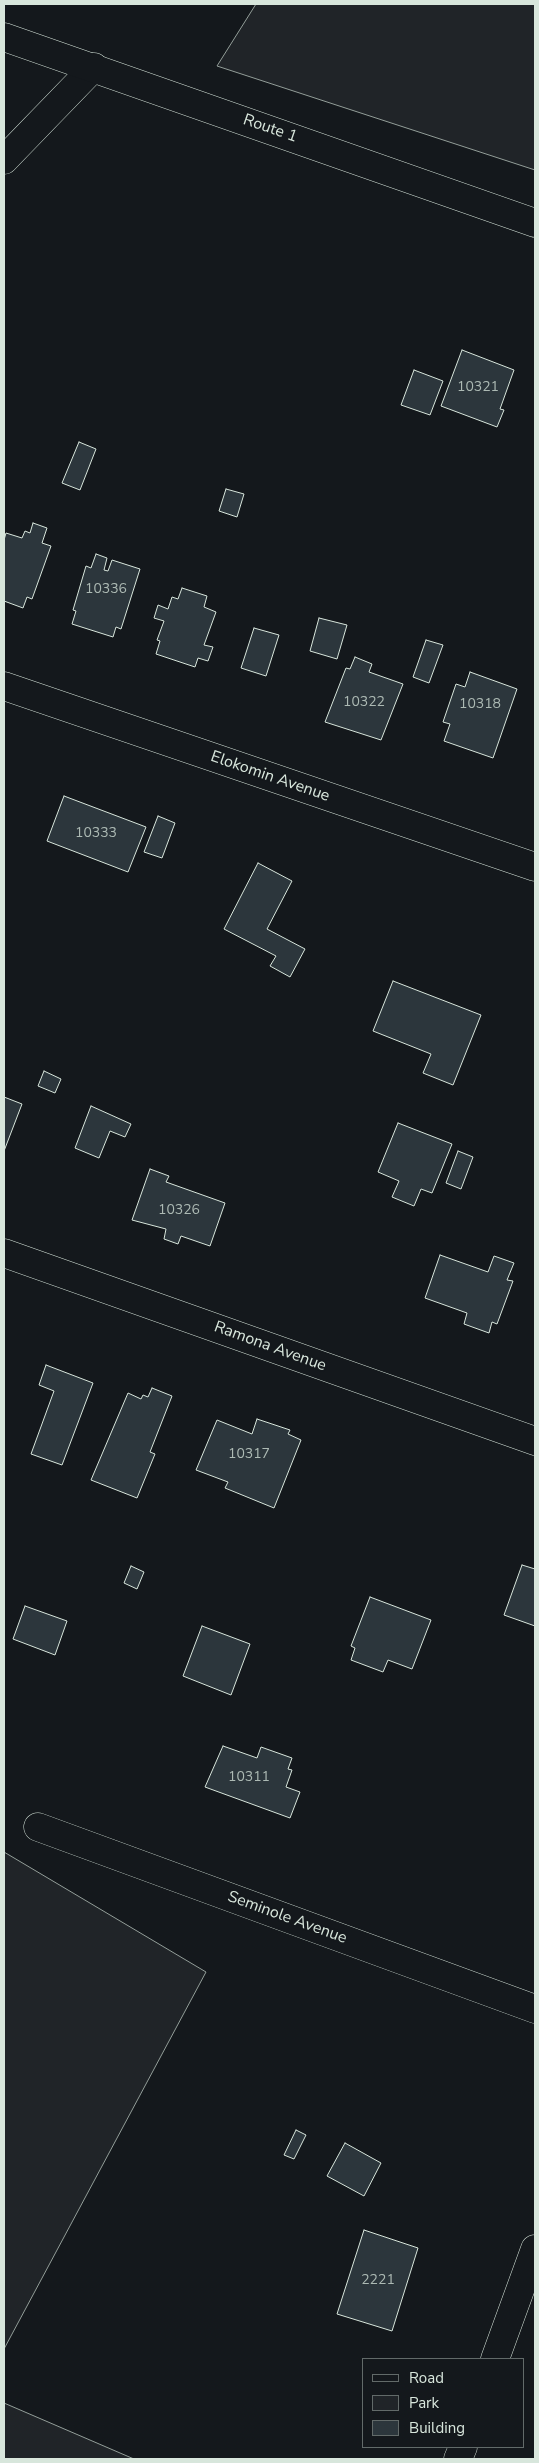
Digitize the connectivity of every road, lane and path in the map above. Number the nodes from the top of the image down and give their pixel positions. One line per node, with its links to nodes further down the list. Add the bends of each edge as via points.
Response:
1 (4, 37): 2 (street, Route 1)
2 (94, 67): 3 (street); 4 (street, Route 1)
3 (4, 160)
4 (535, 223)
5 (4, 686): 6 (street, Elokomin Avenue)
6 (535, 867)
7 (4, 1253): 8 (street, Ramona Avenue)
8 (535, 1441)
9 (38, 1827): 10 (street, Seminole Avenue)
10 (535, 2009)
11 (535, 2249): 12 (street)
12 (495, 2358)

